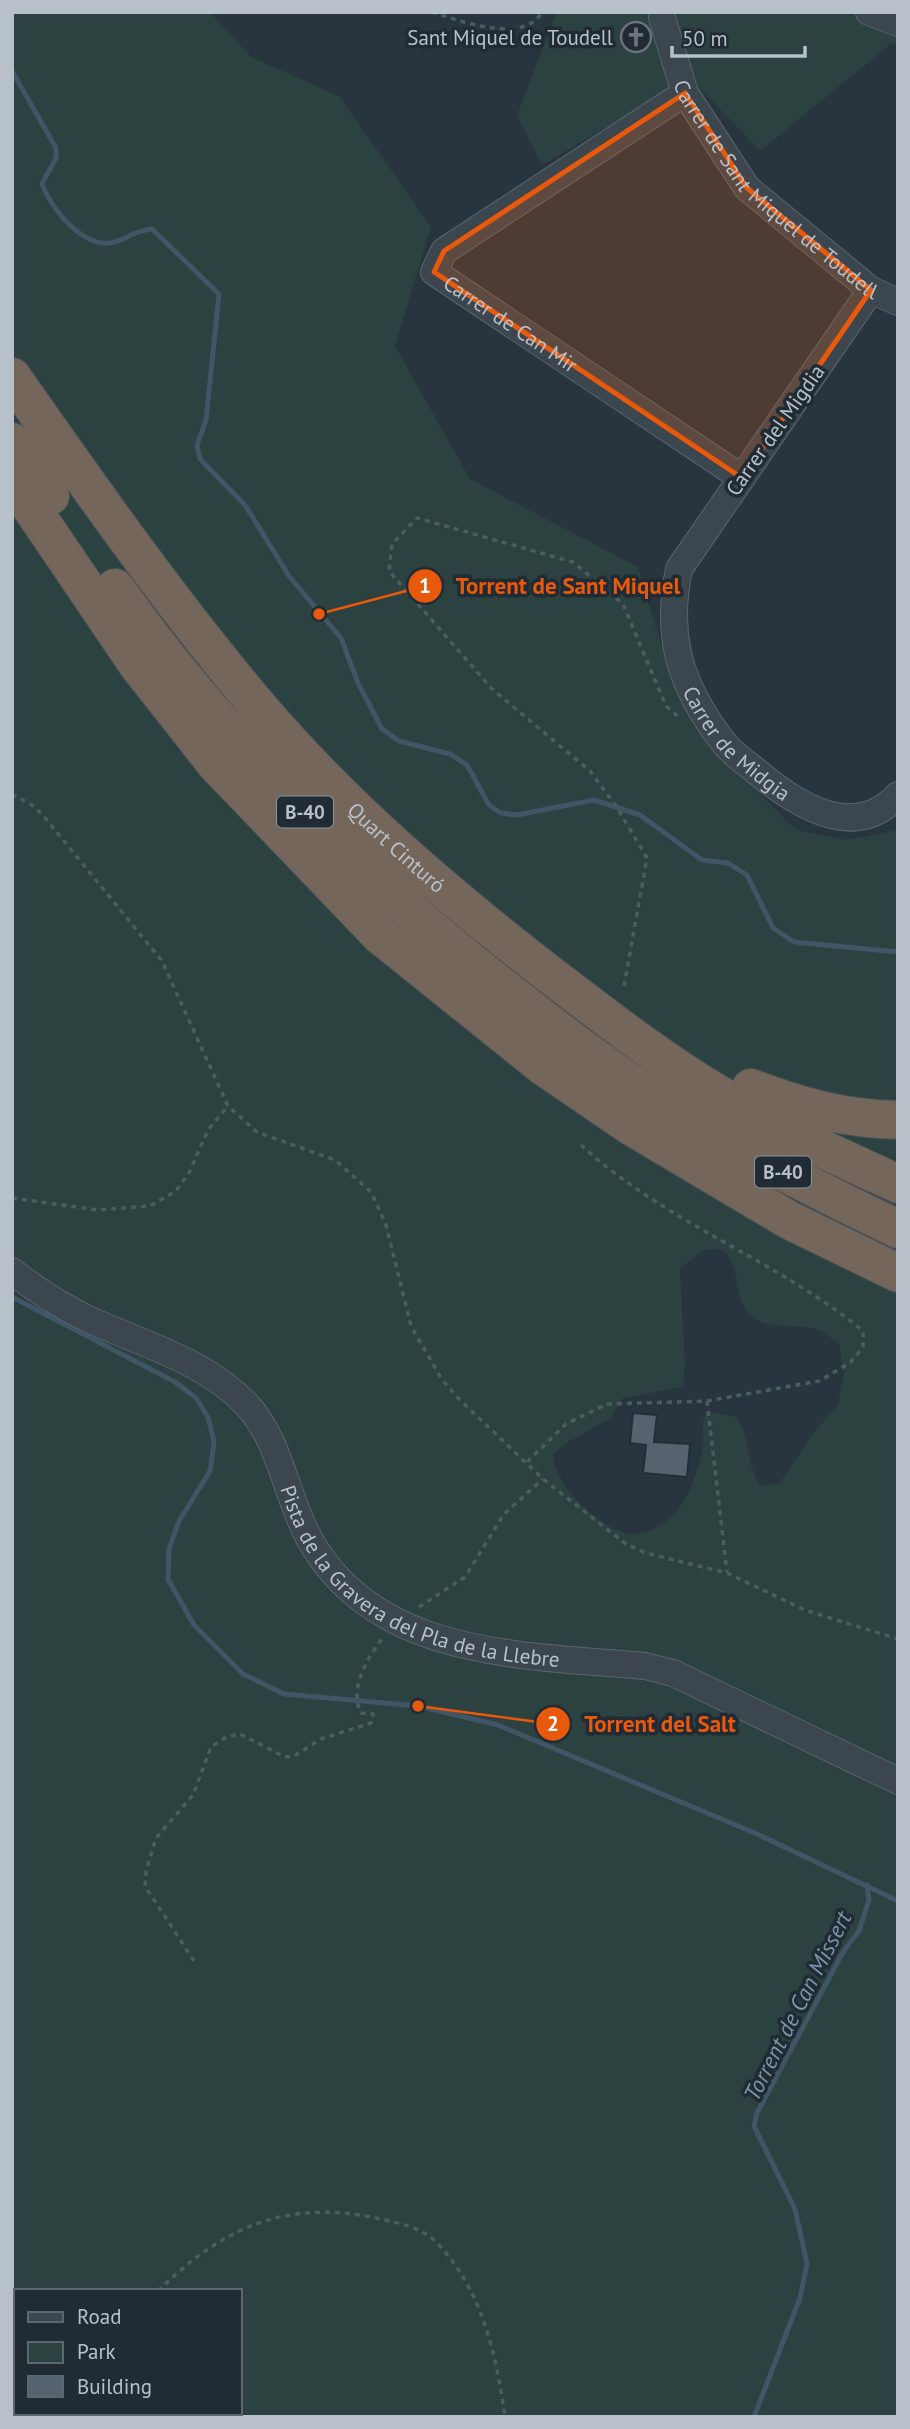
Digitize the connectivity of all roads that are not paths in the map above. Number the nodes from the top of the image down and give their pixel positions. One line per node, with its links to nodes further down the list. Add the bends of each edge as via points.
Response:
1 (869, 12): 3 (street)
2 (662, 18): 4 (street, Carrer de Sant Miquel de Toudell)
3 (898, 23)
4 (685, 93): 5 (street, Carrer de Sant Miquel de Toudell, via 747,188); 9 (street, Carrer de Can Mir, via 444,251 434,272)
5 (871, 290): 6 (street, Carrer de Sant Miquel de Toudell); 9 (street, Carrer del Migdia)
6 (898, 302)
7 (12, 377): 13 (highway, Quart Cinturó / B-40, via 108,514 263,711 381,833 484,924)
8 (12, 442): 16 (highway, Quart Cinturó / B-40, via 181,674 252,758 375,882 580,1049 671,1109 811,1187)
9 (742, 478): 11 (street, Carrer del Migdia)
10 (12, 479): 18 (highway, via 138,665 216,764 380,935 543,1066 631,1126 789,1220)
11 (679, 569): 12 (street, Carrer de Midgia, via 672,605 676,649 702,712 726,745 780,791 822,814 845,818 866,814)
12 (898, 795)
13 (574, 993): 14 (highway, via 732,1080 792,1104 862,1119); 15 (highway, Quart Cinturó / B-40, via 631,1039 719,1095)
14 (898, 1119)
15 (898, 1184)
16 (898, 1229)
17 (12, 1271): 19 (street, Pista de la Gravera del Pla de la Llebre, via 61,1305 203,1371 248,1405 272,1449 313,1547 345,1584 397,1621 452,1644 673,1673)
18 (898, 1273)
19 (898, 1781)

